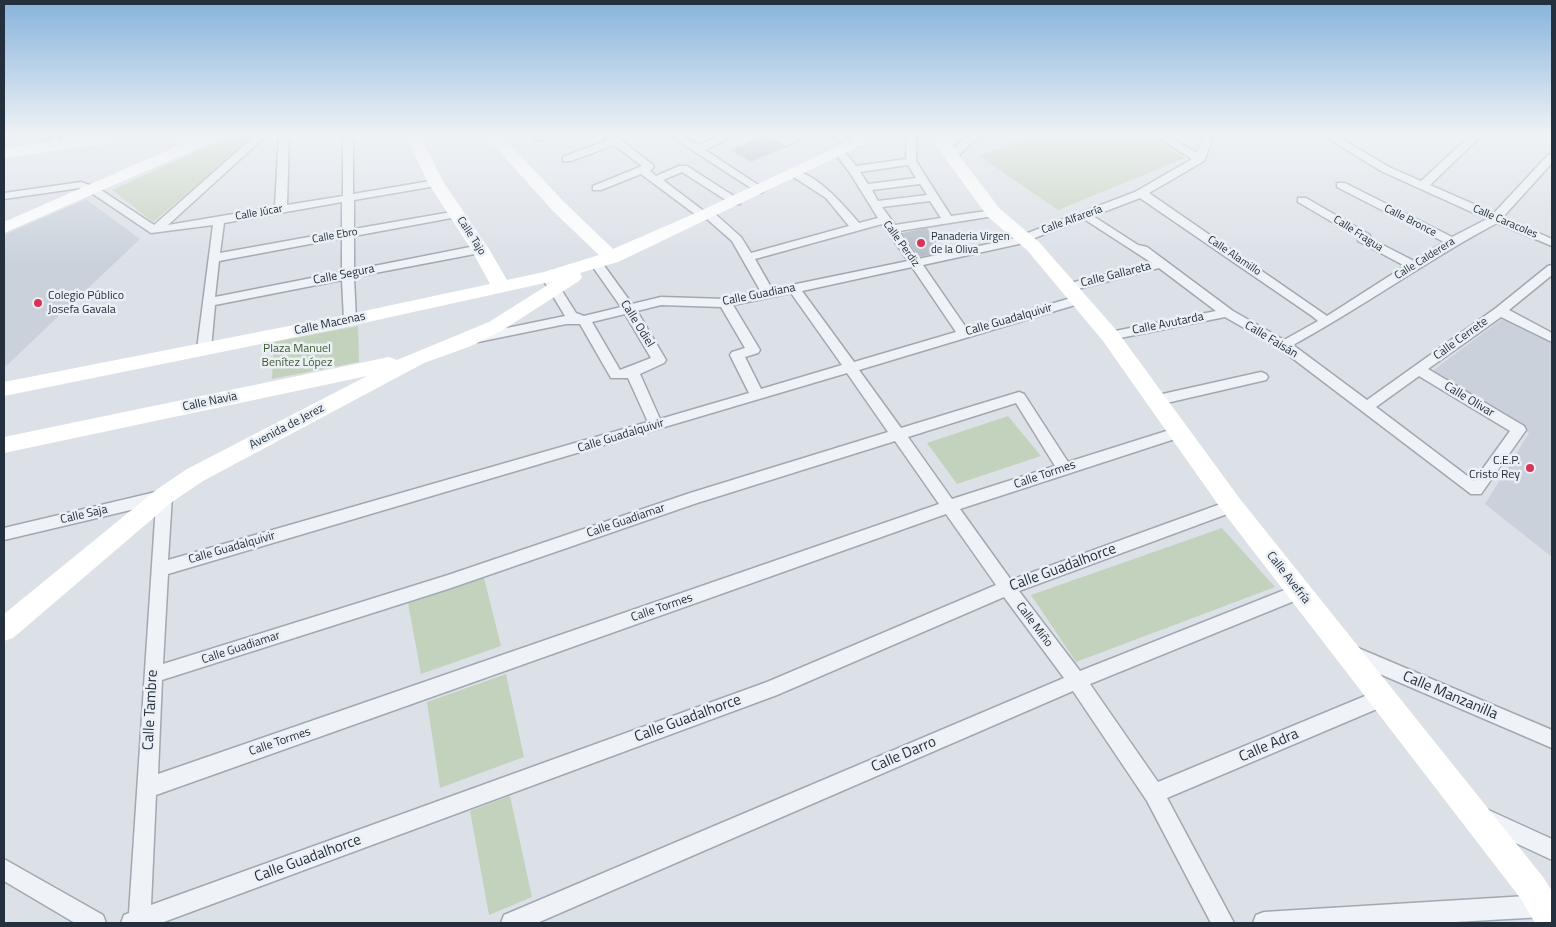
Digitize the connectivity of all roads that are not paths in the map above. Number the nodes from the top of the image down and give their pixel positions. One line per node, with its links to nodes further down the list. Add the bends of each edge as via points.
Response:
1 (120, 176): 29 (street)
2 (217, 176): 50 (street)
3 (282, 176): 39 (street)
4 (348, 176): 33 (street)
5 (433, 176): 23 (street, Calle Tajo)
6 (530, 176): 58 (street)
7 (625, 176): 27 (street)
8 (652, 176): 21 (street)
9 (664, 176): 21 (street)
10 (696, 176): 36 (street)
11 (739, 176): 30 (street)
12 (791, 176): 30 (street, Avenida de Jerez)
13 (799, 176): 48 (street, via 830,196)
14 (860, 176): 28 (street, Calle Perdiz)
15 (920, 176): 22 (street)
16 (966, 176): 40 (street, Calle Avefría)
17 (1169, 176): 31 (street, Calle Alfarería)
18 (1401, 176): 26 (street, Calle Caracoles)
19 (1433, 176): 26 (street)
20 (1533, 176): 44 (street, Calle Calderera)
21 (655, 180): 42 (street)
22 (922, 180): 24 (street); 34 (street)
23 (436, 183): 33 (street, Calle Júcar); 41 (street, Calle Tajo)
24 (884, 185): 28 (street); 37 (street)
25 (1341, 185): 53 (street, Calle Bronce)
26 (1422, 186): 44 (street, Calle Caracoles)
27 (597, 188)
28 (866, 188): 38 (street, Calle Perdiz)
29 (94, 190): 32 (street, via 81,185); 49 (street); 50 (street)
30 (761, 190): 36 (street, Avenida de Jerez)
31 (1138, 194): 43 (street, Calle Alfarería); 76 (street, Calle Alamillo, via 1147,196)
32 (4, 196)
33 (348, 197): 39 (street, Calle Júcar); 51 (street)
34 (933, 197): 37 (street); 46 (street)
35 (1302, 200): 61 (street, Calle Fragua, via 1366,237 1362,239)
36 (736, 202): 42 (street, Avenida de Jerez)
37 (894, 203): 38 (street)
38 (875, 205): 47 (street, Calle Perdiz)
39 (281, 209): 45 (street, Calle Júcar)
40 (994, 213): 46 (street); 52 (street, Calle Avefría)
41 (456, 214): 51 (street, Calle Ebro); 55 (street, Calle Tajo)
42 (707, 215): 56 (street, via 737,239); 58 (street, Avenida de Jerez)
43 (1086, 216): 52 (street, Calle Alfarería); 60 (street, Calle Faisán)
44 (1495, 218): 53 (street, Calle Calderera); 54 (street, Calle Caracoles)
45 (219, 220): 50 (street, Calle Júcar); 57 (street)
46 (948, 220): 47 (street)
47 (888, 225): 48 (street); 59 (street, Calle Perdiz)
48 (856, 226): 56 (street)
49 (4, 228)
50 (155, 231)
51 (350, 233): 57 (street, Calle Ebro); 63 (street)
52 (1023, 237): 59 (street, Calle Guadiana, via 1015,242); 68 (street, Calle Avefría)
53 (1452, 242): 61 (street, Calle Calderera)
54 (1552, 243)
55 (480, 249): 63 (street, Calle Segura); 65 (street, Calle Tajo)
56 (749, 257): 67 (street)
57 (213, 258): 69 (street)
58 (604, 261): 64 (street, Avenida de Jerez); 71 (street, Calle Odiel)
59 (915, 264): 66 (street, Calle Guadiana); 77 (street, Calle Perdiz)
60 (1161, 264): 68 (street, Calle Gallareta); 73 (street, Calle Faisán)
61 (1414, 266): 76 (street, Calle Calderera)
62 (1552, 269): 72 (street, Calle Cerrete)
63 (348, 274): 69 (street, Calle Segura); 74 (street)
64 (550, 283): 65 (street, Calle Macenas); 75 (street, via 571,316); 80 (street, Avenida de Jerez, via 496,326)
65 (501, 286): 74 (street, Calle Macenas)
66 (794, 288): 67 (street, Calle Guadiana); 84 (street, Calle Miño)
67 (768, 293): 70 (street, Calle Guadiana)
68 (1076, 293): 77 (street, Calle Guadalquivir); 78 (street, Calle Avefría)
69 (208, 302): 82 (street)
70 (725, 303): 71 (street, Calle Guadiana, via 661,301); 89 (street, via 753,350 737,355)
71 (629, 309): 75 (street, Calle Guadiana); 86 (street, Calle Odiel, via 659,360)
72 (1500, 311): 79 (street); 85 (street, Calle Cerrete)
73 (1227, 313): 78 (street, Calle Avutarda); 81 (street, Calle Faisán)
74 (350, 320): 82 (street, Calle Macenas)
75 (584, 320): 80 (street, Calle Guadiana, via 507,330); 86 (street, via 616,375)
76 (1326, 322): 81 (street, Calle Calderera)
77 (963, 333): 84 (street, Calle Guadalquivir)
78 (1110, 336): 90 (street, Calle Avefría)
79 (1552, 338)
80 (464, 341): 83 (street, Avenida de Jerez)
81 (1284, 345): 91 (street, Calle Faisán)
82 (204, 349): 88 (street, Calle Macenas)
83 (417, 358): 95 (street, Calle Navia); 98 (street, Avenida de Jerez, via 195,475)
84 (852, 368): 89 (street, Calle Guadalquivir); 94 (street, Calle Miño)
85 (1419, 370): 91 (street, Calle Cerrete); 97 (street, Calle Olivar, via 1519,430)
86 (632, 372): 92 (street)
87 (1261, 377): 90 (street)
88 (4, 389)
89 (757, 395): 92 (street, Calle Guadalquivir)
90 (1158, 400): 93 (street, Calle Avefría)
91 (1367, 407): 97 (street, Calle Faisán)
92 (656, 425): 102 (street, Calle Guadalquivir)
93 (1179, 432): 96 (street, Calle Tormes); 100 (street, Calle Avefría)
94 (897, 434): 96 (street, Calle Guadiamar, via 1019,397); 99 (street, Calle Miño); 107 (street, Calle Guadiamar)
95 (4, 445)
96 (1064, 468): 99 (street, Calle Tormes)
97 (1476, 490)
98 (164, 496): 101 (street, Calle Saja); 102 (street, Calle Tambre); 105 (street, Avenida de Jerez)
99 (950, 506): 103 (street, Calle Miño); 111 (street, Calle Tormes)
100 (1232, 506): 103 (street, Calle Guadalhorce); 104 (street, Calle Avefría)
101 (4, 534)
102 (160, 569): 107 (street, Calle Tambre)
103 (1007, 588): 108 (street, Calle Miño); 118 (street, Calle Guadalhorce, via 771,688)
104 (1298, 592): 106 (street, Calle Avefría); 108 (street, Calle Darro)
105 (4, 630)
106 (1348, 652): 109 (street, Calle Avefría); 110 (street, Calle Manzanilla)
107 (153, 676): 111 (street, Calle Tambre)
108 (1077, 681): 112 (street, Calle Miño); 119 (street, Calle Darro)
109 (1384, 697): 112 (street, Calle Adra); 113 (street, Calle Avefría)
110 (1552, 739)
111 (147, 788): 118 (street, Calle Tambre)
112 (1154, 794): 120 (street, Calle Miño)
113 (1474, 813): 114 (street); 116 (street, Calle Avefría)
114 (1552, 850)
115 (4, 869): 117 (street)
116 (1548, 913): 121 (street)
117 (95, 923)
118 (137, 923)
119 (512, 923)
120 (1223, 923)
121 (1264, 923)

